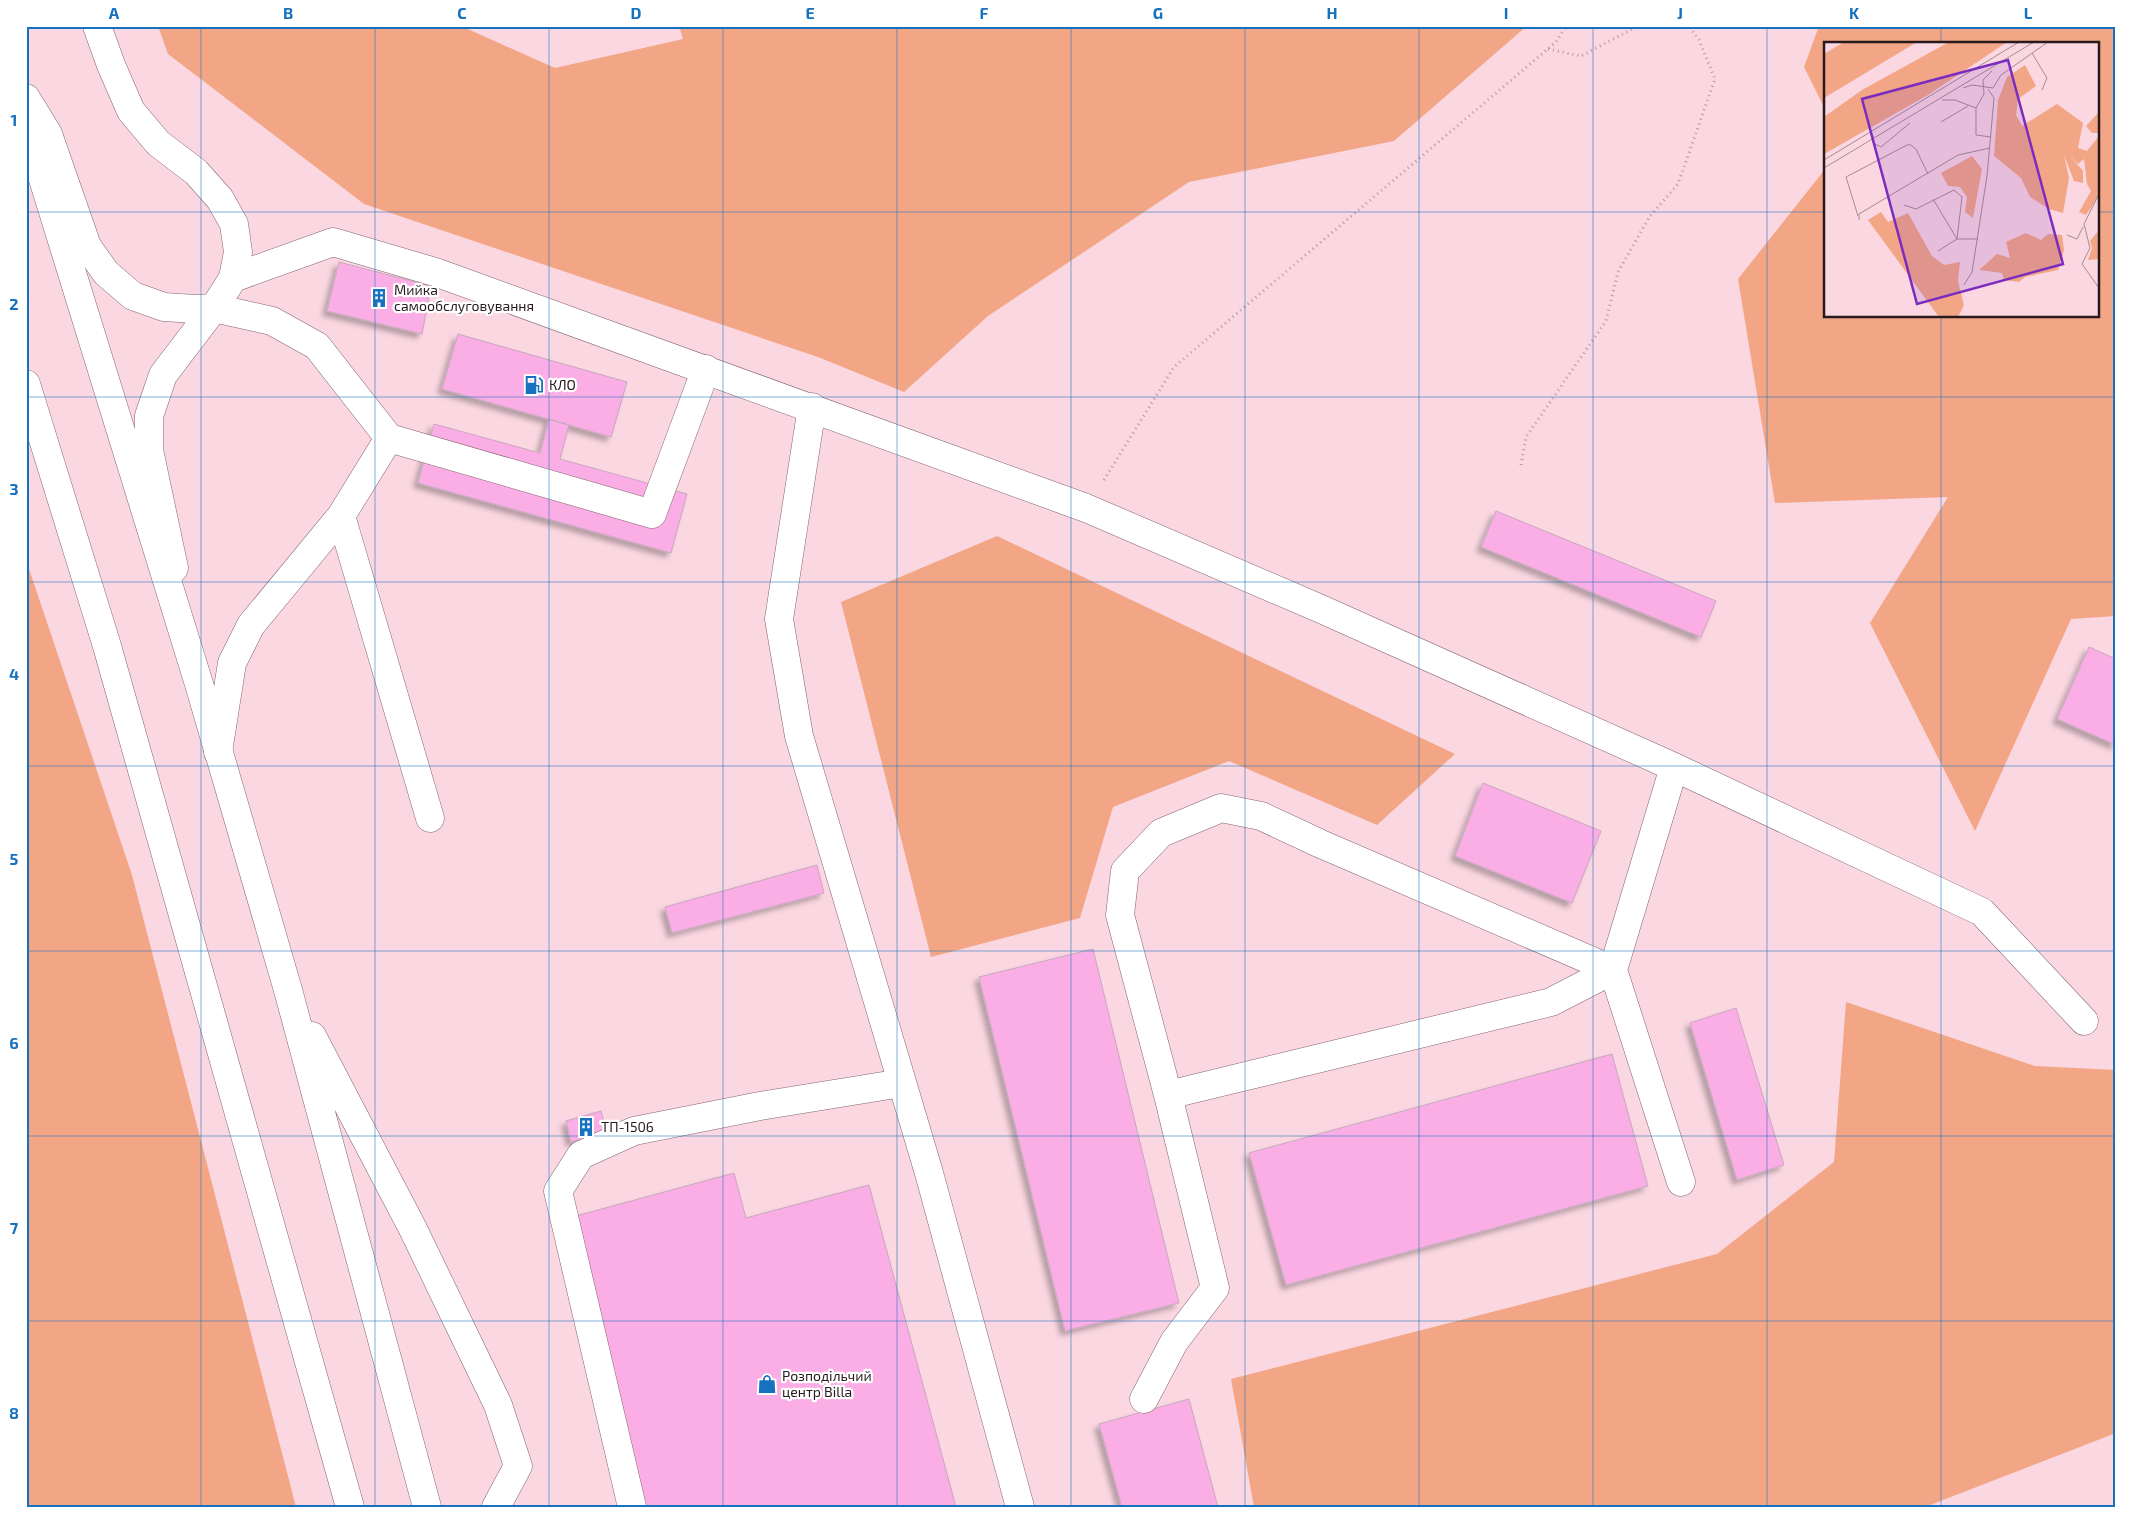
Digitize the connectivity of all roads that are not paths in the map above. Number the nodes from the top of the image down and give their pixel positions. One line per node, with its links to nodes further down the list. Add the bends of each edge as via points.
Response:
1 (97, 26): 4 (main road, via 131,111 158,143 196,172 220,199 234,224 238,252)
2 (26, 98): 5 (main road, via 48,134 87,246 106,273 133,296 164,307)
3 (26, 124): 11 (main road)
4 (233, 278): 5 (main road); 6 (main road, via 333,242 435,272)
5 (214, 308): 9 (main road, via 272,321 317,346); 11 (main road, via 163,375 149,416 149,450)
6 (706, 369): 8 (main road); 9 (main road, via 652,514)
7 (26, 384): 22 (main road, via 107,646)
8 (812, 407): 13 (main road, via 1086,508); 18 (main road, via 780,620 799,736)
9 (389, 438): 10 (main road)
10 (341, 516): 12 (main road, via 251,625 232,663); 14 (main road)
11 (199, 684): 12 (main road)
12 (218, 752): 16 (main road)
13 (1674, 767): 15 (main road); 17 (main road, via 1982,912)
14 (430, 818)
15 (1614, 970): 19 (main road, via 1551,1002); 19 (main road, via 1261,816 1221,808 1161,834 1125,871 1120,915); 20 (main road)
16 (288, 990): 23 (main road); 24 (main road, via 413,1229 498,1406 518,1466)
17 (2084, 1022)
18 (902, 1083): 25 (main road, via 634,1131 581,1155 558,1191); 26 (main road)
19 (1168, 1095): 21 (main road, via 1215,1288 1174,1342)
20 (1681, 1182)
21 (1144, 1399)
22 (352, 1505)
23 (427, 1507)
24 (496, 1507)
25 (632, 1507)
26 (1020, 1507)

